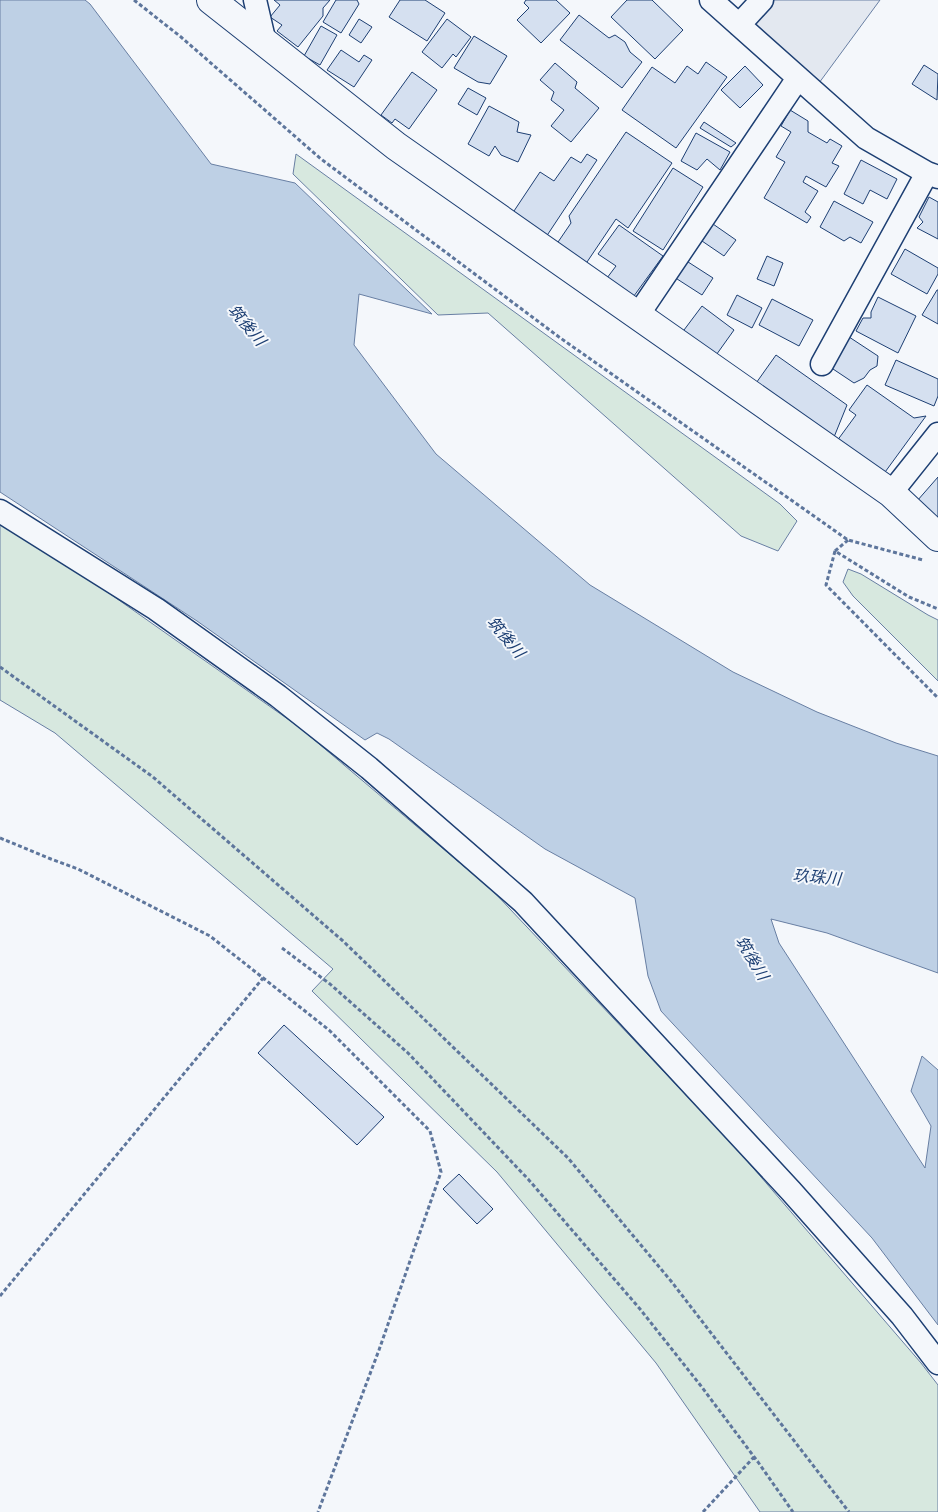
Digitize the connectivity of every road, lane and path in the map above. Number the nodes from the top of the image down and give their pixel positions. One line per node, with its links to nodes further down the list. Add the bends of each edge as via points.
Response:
1 (134, 0): 15 (path, via 321,159 559,337)
2 (211, 0): 7 (street)
3 (255, 0): 7 (street)
4 (711, 0): 6 (street)
5 (762, 0): 6 (street)
6 (739, 25): 8 (street)
7 (266, 43): 10 (street, via 396,146)
8 (798, 78): 9 (street, via 866,138); 10 (street)
9 (932, 175): 11 (street)
10 (638, 316): 13 (street)
11 (822, 364)
12 (938, 434): 13 (street)
13 (891, 493): 16 (street)
14 (0, 511): 25 (street, via 156,609 278,696 369,768 523,902 791,1191 902,1316)
15 (848, 540): 16 (path); 17 (path)
16 (934, 549)
17 (835, 551): 18 (path, via 909,597); 20 (path, via 826,585)
18 (938, 609)
19 (0, 667): 30 (path, via 153,777 343,941 568,1158 672,1281)
20 (938, 698)
21 (0, 838): 23 (path, via 78,868 210,936)
22 (282, 948): 26 (path, via 330,984 408,1053 528,1178 640,1309)
23 (263, 978): 24 (path); 27 (path, via 329,1030 430,1131 441,1172)
24 (0, 1296)
25 (938, 1363)
26 (754, 1456): 28 (path); 29 (path)
27 (318, 1512)
28 (703, 1512)
29 (793, 1512)
30 (849, 1512)

